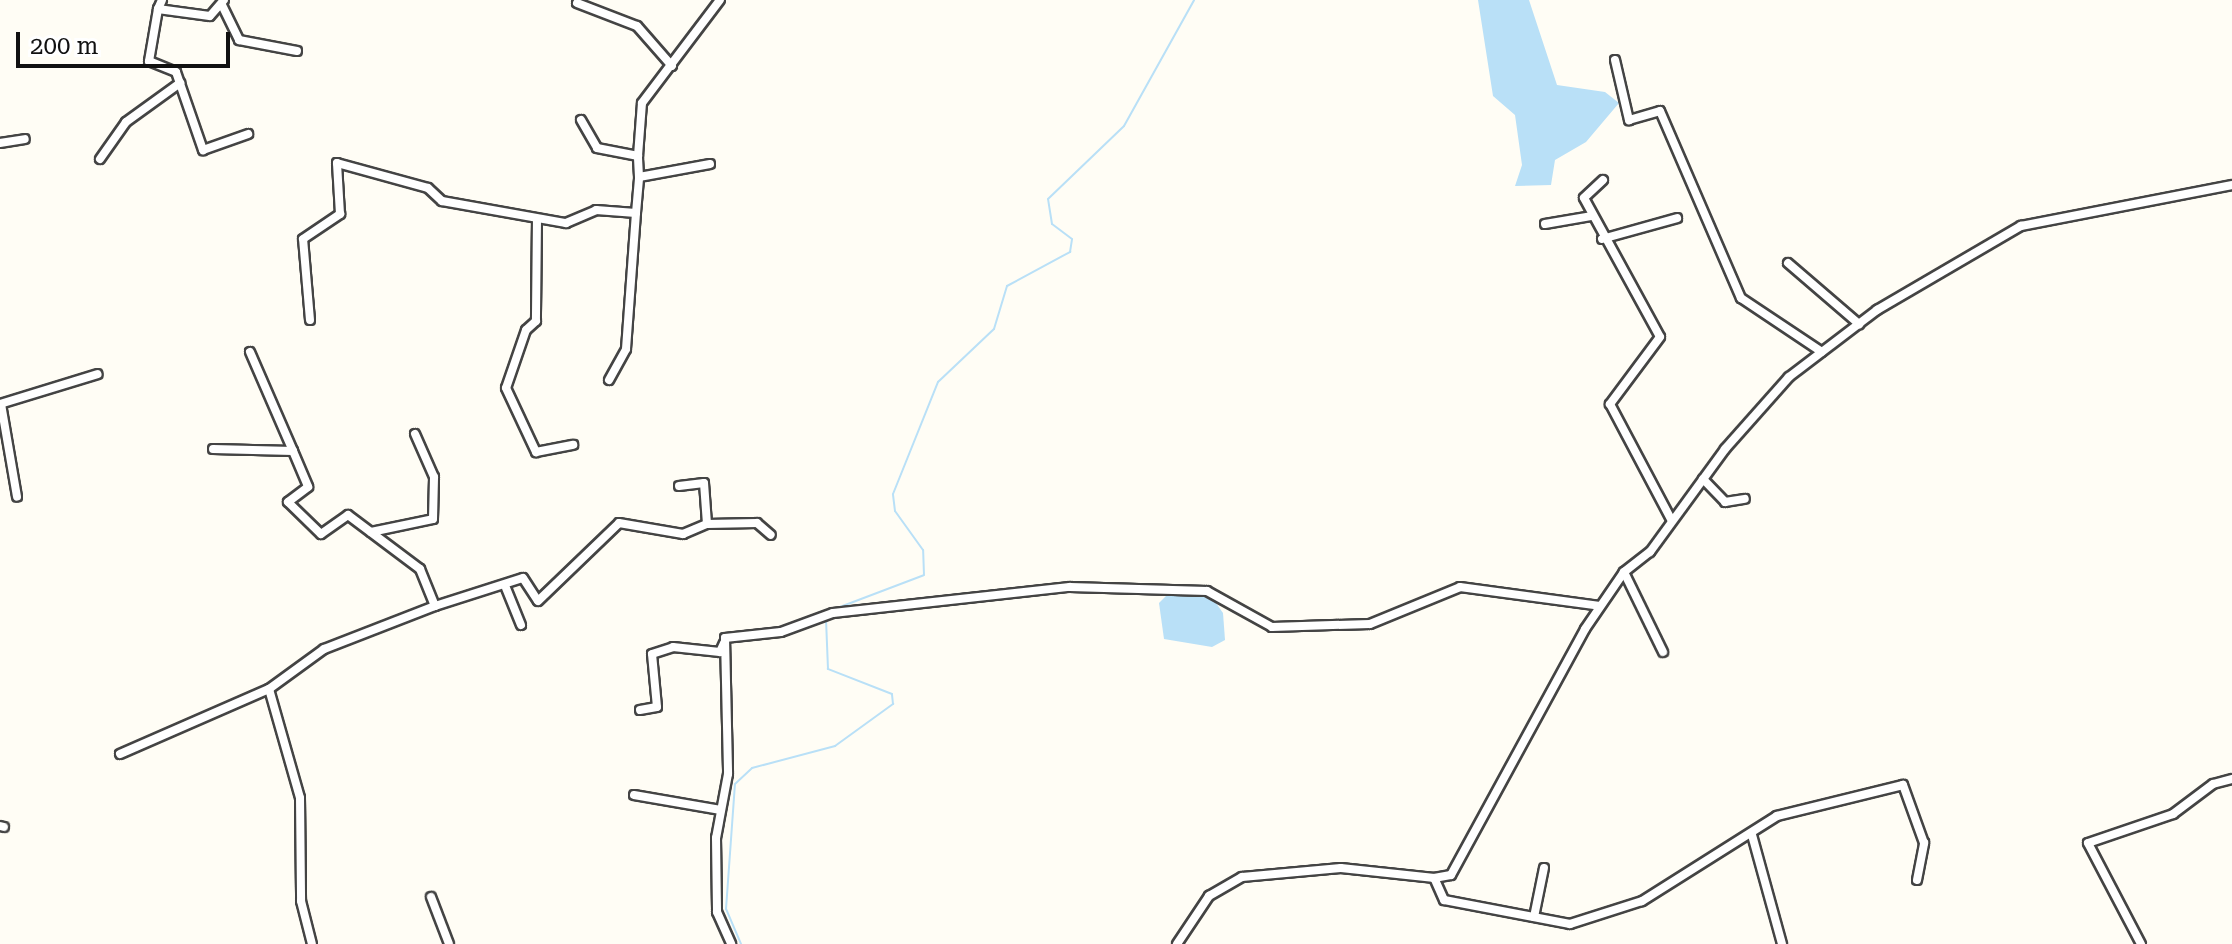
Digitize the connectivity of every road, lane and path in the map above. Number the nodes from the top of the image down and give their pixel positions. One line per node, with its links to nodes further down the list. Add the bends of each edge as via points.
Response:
1 (720, 0): 7 (street)
2 (223, 3): 4 (street, via 210,16); 5 (street, via 239,40)
3 (577, 3): 7 (street, via 637,26)
4 (160, 5): 8 (street, via 149,61 176,72)
5 (297, 51)
6 (1615, 60): 29 (street, via 1629,120 1660,111 1741,298)
7 (672, 66): 13 (street, via 642,103)
8 (180, 83): 10 (street, via 203,150); 14 (street, via 126,122)
9 (581, 120): 13 (street, via 597,148)
10 (248, 134)
11 (25, 139): 12 (street)
12 (0, 143)
13 (638, 156): 16 (street)
14 (100, 159)
15 (710, 164): 16 (street)
16 (639, 177): 19 (street)
17 (1603, 180): 20 (street, via 1584,198)
18 (2232, 185): 27 (street, via 2021,226)
19 (636, 213): 22 (street, via 596,210 566,223); 31 (street, via 626,349)
20 (1592, 216): 23 (street); 24 (street)
21 (1677, 218): 24 (street)
22 (537, 219): 26 (street, via 442,201 428,188 337,163 340,214 303,239); 34 (street, via 536,321 526,330 506,388 536,452)
23 (1545, 224)
24 (1602, 239): 41 (street, via 1660,337 1610,404)
25 (1788, 263): 27 (street)
26 (310, 320)
27 (1859, 324): 29 (street)
28 (250, 352): 36 (street)
29 (1822, 352): 37 (street, via 1789,377)
30 (98, 374): 32 (street)
31 (609, 380)
32 (0, 404): 39 (street)
33 (415, 434): 43 (street, via 434,477 433,519)
34 (573, 445)
35 (213, 449): 36 (street)
36 (293, 451): 43 (street, via 308,487 288,502 294,509 321,534 348,515)
37 (1703, 479): 40 (street, via 1725,502); 41 (street)
38 (679, 486): 42 (street, via 704,483)
39 (17, 497)
40 (1745, 499)
41 (1672, 521): 45 (street)
42 (707, 524): 44 (street, via 757,523); 46 (street, via 683,534 619,523 538,601 523,578)
43 (371, 532): 47 (street, via 420,569)
44 (771, 535)
45 (1624, 572): 48 (street); 51 (street)
46 (506, 588): 47 (street); 49 (street)
47 (435, 606): 52 (street, via 324,649)
48 (1600, 606): 50 (street, via 1460,587 1370,624 1272,627 1207,591 1057,587 833,613 781,632); 60 (street, via 1451,875)
49 (521, 625)
50 (725, 638): 53 (street, via 720,652 673,647 652,654 657,707); 57 (street, via 728,774)
51 (1663, 652)
52 (269, 689): 54 (street); 64 (street, via 300,798 301,901)
53 (640, 710)
54 (120, 754)
55 (2232, 779): 69 (street, via 2213,784 2173,814 2088,843)
56 (634, 795): 57 (street)
57 (721, 810): 66 (street, via 717,912)
58 (1752, 835): 61 (street, via 1777,816 1903,785 1924,843); 63 (street, via 1642,901 1570,924); 68 (street)
59 (1544, 868): 63 (street)
60 (1434, 878): 63 (street, via 1444,900); 67 (street, via 1341,868 1242,877 1209,896)
61 (1917, 880)
62 (431, 897): 65 (street)
63 (1534, 917)
64 (312, 944)
65 (449, 944)
66 (731, 944)
67 (1177, 944)
68 (1782, 944)
69 (2141, 944)

